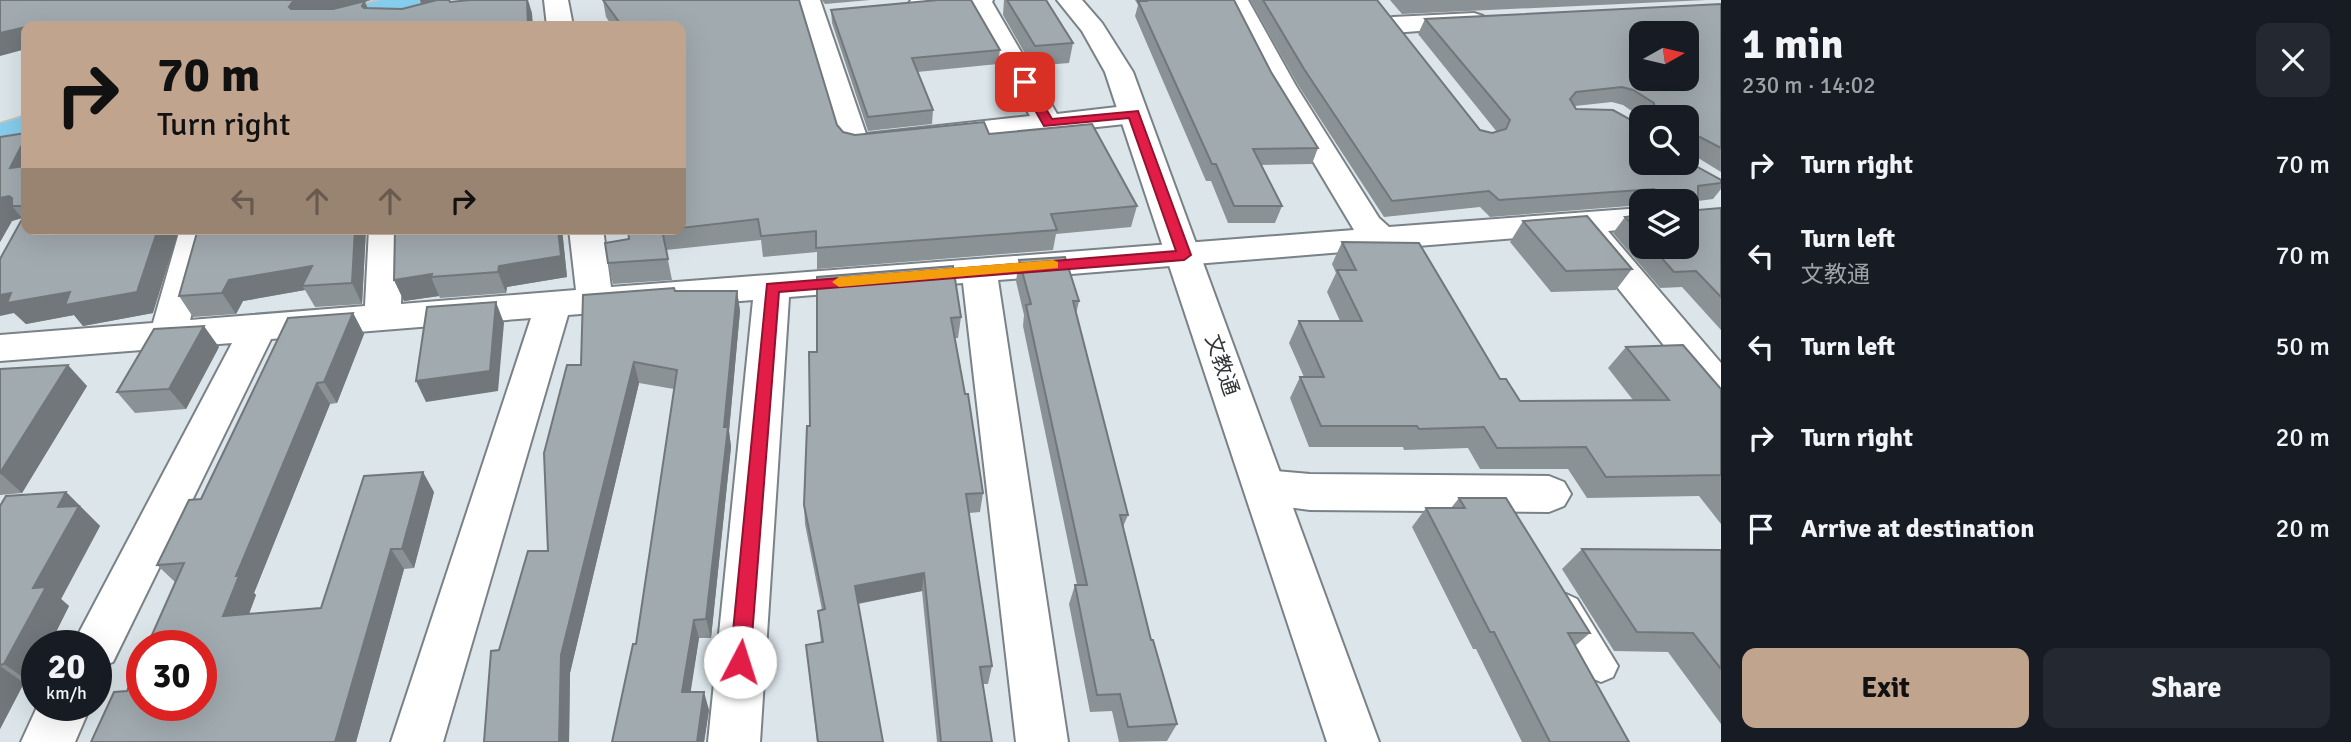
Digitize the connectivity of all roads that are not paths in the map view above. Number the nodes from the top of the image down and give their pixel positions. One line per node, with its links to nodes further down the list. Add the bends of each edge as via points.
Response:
1 (556, 0): 11 (street)
2 (979, 0): 5 (street); 16 (street)
3 (1069, 0): 15 (street, 文教通, via 1112,55)
4 (1237, 0): 24 (street, via 1282,86 1367,225)
5 (895, 8)
6 (821, 9): 16 (street, via 855,144)
7 (433, 12): 8 (main road)
8 (396, 19): 10 (main road)
9 (1502, 20): 12 (street)
10 (372, 21)
11 (559, 21)
12 (1394, 26)
13 (21, 103): 14 (main road)
14 (0, 109)
15 (1134, 114): 16 (street); 25 (street, 文教通)
16 (1048, 123)
17 (21, 127): 18 (main road)
18 (0, 133)
19 (1629, 219): 20 (street)
20 (1583, 223): 24 (street); 34 (street)
21 (195, 235): 32 (street)
22 (386, 235): 30 (street)
23 (587, 235): 28 (street)
24 (1383, 240): 25 (street)
25 (1184, 255): 26 (street); 35 (street, 文教通)
26 (979, 271): 27 (street); 44 (street)
27 (772, 287): 28 (street); 43 (street)
28 (596, 302): 29 (street)
29 (552, 306): 30 (street); 42 (street)
30 (382, 319): 31 (street)
31 (258, 328): 32 (street); 38 (street)
32 (168, 334): 33 (street)
33 (0, 348)
34 (1721, 389)
35 (1265, 487): 36 (street, via 1506,511); 45 (street, 文教通)
36 (1549, 494)
37 (1552, 586): 39 (lane)
38 (104, 630)
39 (1601, 666)
40 (58, 721): 41 (street)
41 (47, 742)
42 (417, 742)
43 (734, 742)
44 (1042, 742)
45 (1353, 742)

